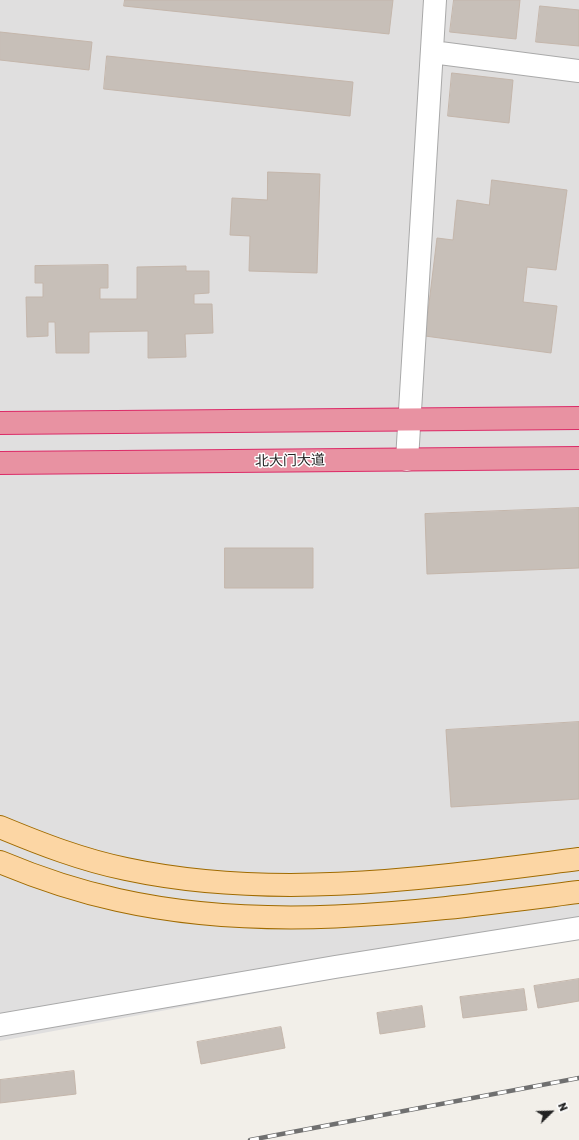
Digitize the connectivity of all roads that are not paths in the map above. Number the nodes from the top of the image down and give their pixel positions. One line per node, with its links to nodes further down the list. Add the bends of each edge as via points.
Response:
1 (435, 0): 2 (street)
2 (432, 52): 3 (street); 5 (street)
3 (579, 71)
4 (579, 418): 5 (highway)
5 (409, 420): 6 (highway); 8 (street)
6 (0, 423)
7 (579, 458): 8 (highway, 北大门大道)
8 (407, 460): 9 (highway, 北大门大道)
9 (0, 462)
10 (9, 831): 11 (main road, via 65,852 125,869 240,884 362,883)
11 (579, 859)
12 (4, 863): 13 (main road, via 48,880 118,900 166,909 239,916 317,917 394,913)
13 (579, 892)
14 (579, 928): 15 (street)
15 (0, 1025)

